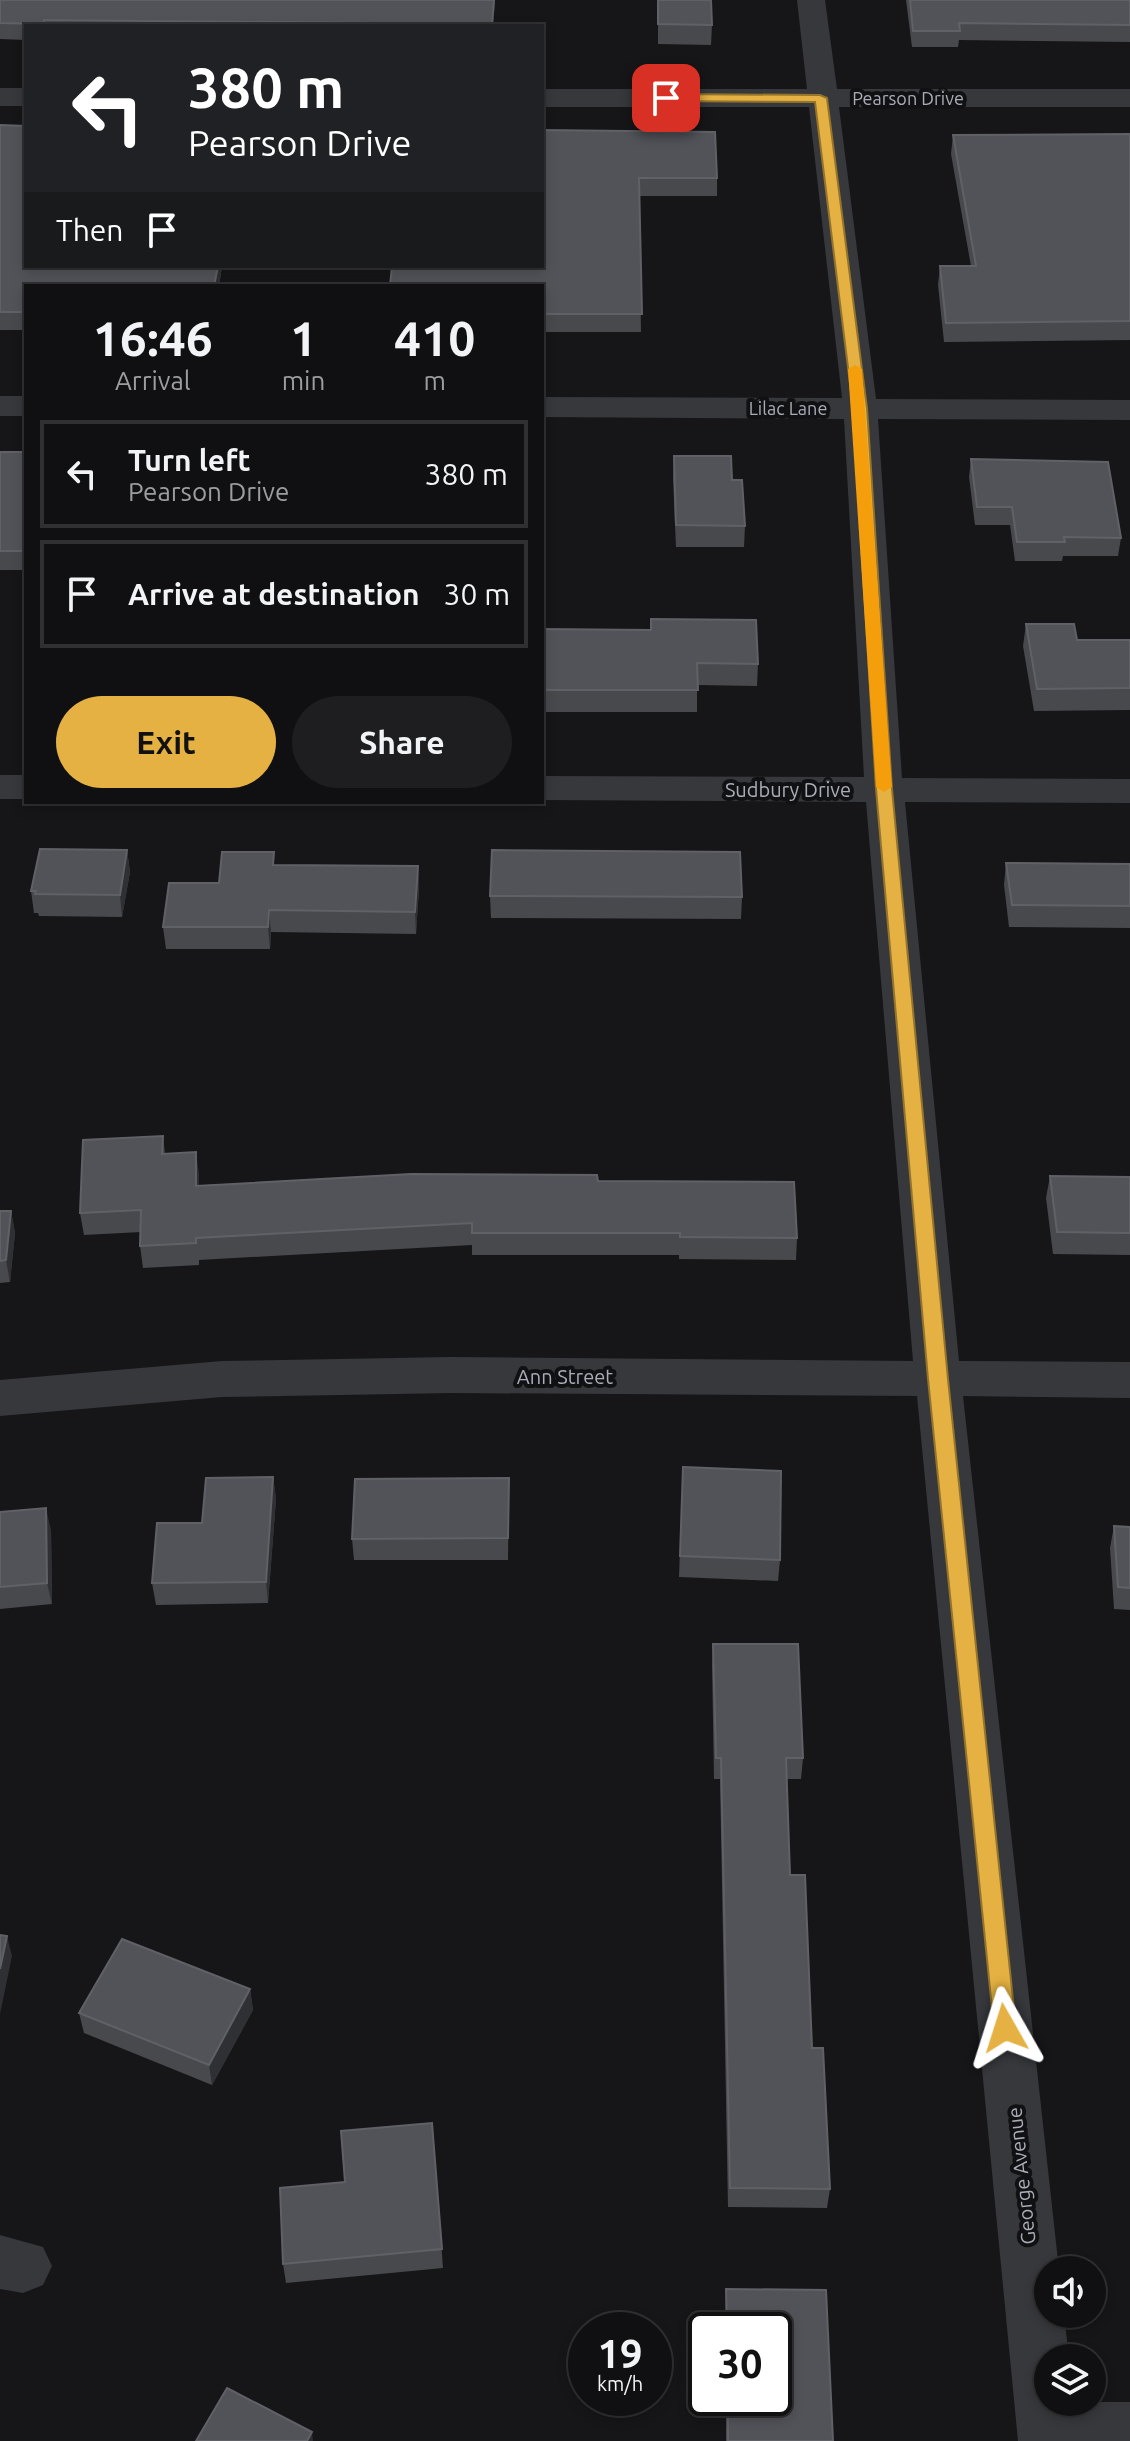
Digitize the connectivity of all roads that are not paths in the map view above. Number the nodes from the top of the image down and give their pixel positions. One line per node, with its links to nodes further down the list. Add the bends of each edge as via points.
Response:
1 (811, 0): 5 (street, George Avenue)
2 (0, 97): 3 (street)
3 (24, 97)
4 (544, 98): 5 (street, Pearson Drive)
5 (820, 98): 6 (street, Pearson Drive); 10 (street, George Avenue)
6 (1130, 98)
7 (0, 406): 8 (street)
8 (24, 406)
9 (544, 407): 10 (street, Lilac Lane)
10 (860, 408): 11 (street, Lilac Lane); 15 (street, George Avenue)
11 (1130, 410)
12 (0, 787): 13 (street)
13 (24, 787)
14 (544, 788): 15 (street, Sudbury Drive)
15 (884, 789): 16 (street, Sudbury Drive); 17 (street, George Avenue)
16 (1130, 791)
17 (938, 1379): 18 (street, Ann Street); 19 (street, Ann Street, via 237,1378); 21 (street, George Avenue)
18 (1130, 1380)
19 (0, 1398)
20 (1130, 2431): 21 (street)
21 (1047, 2436)

